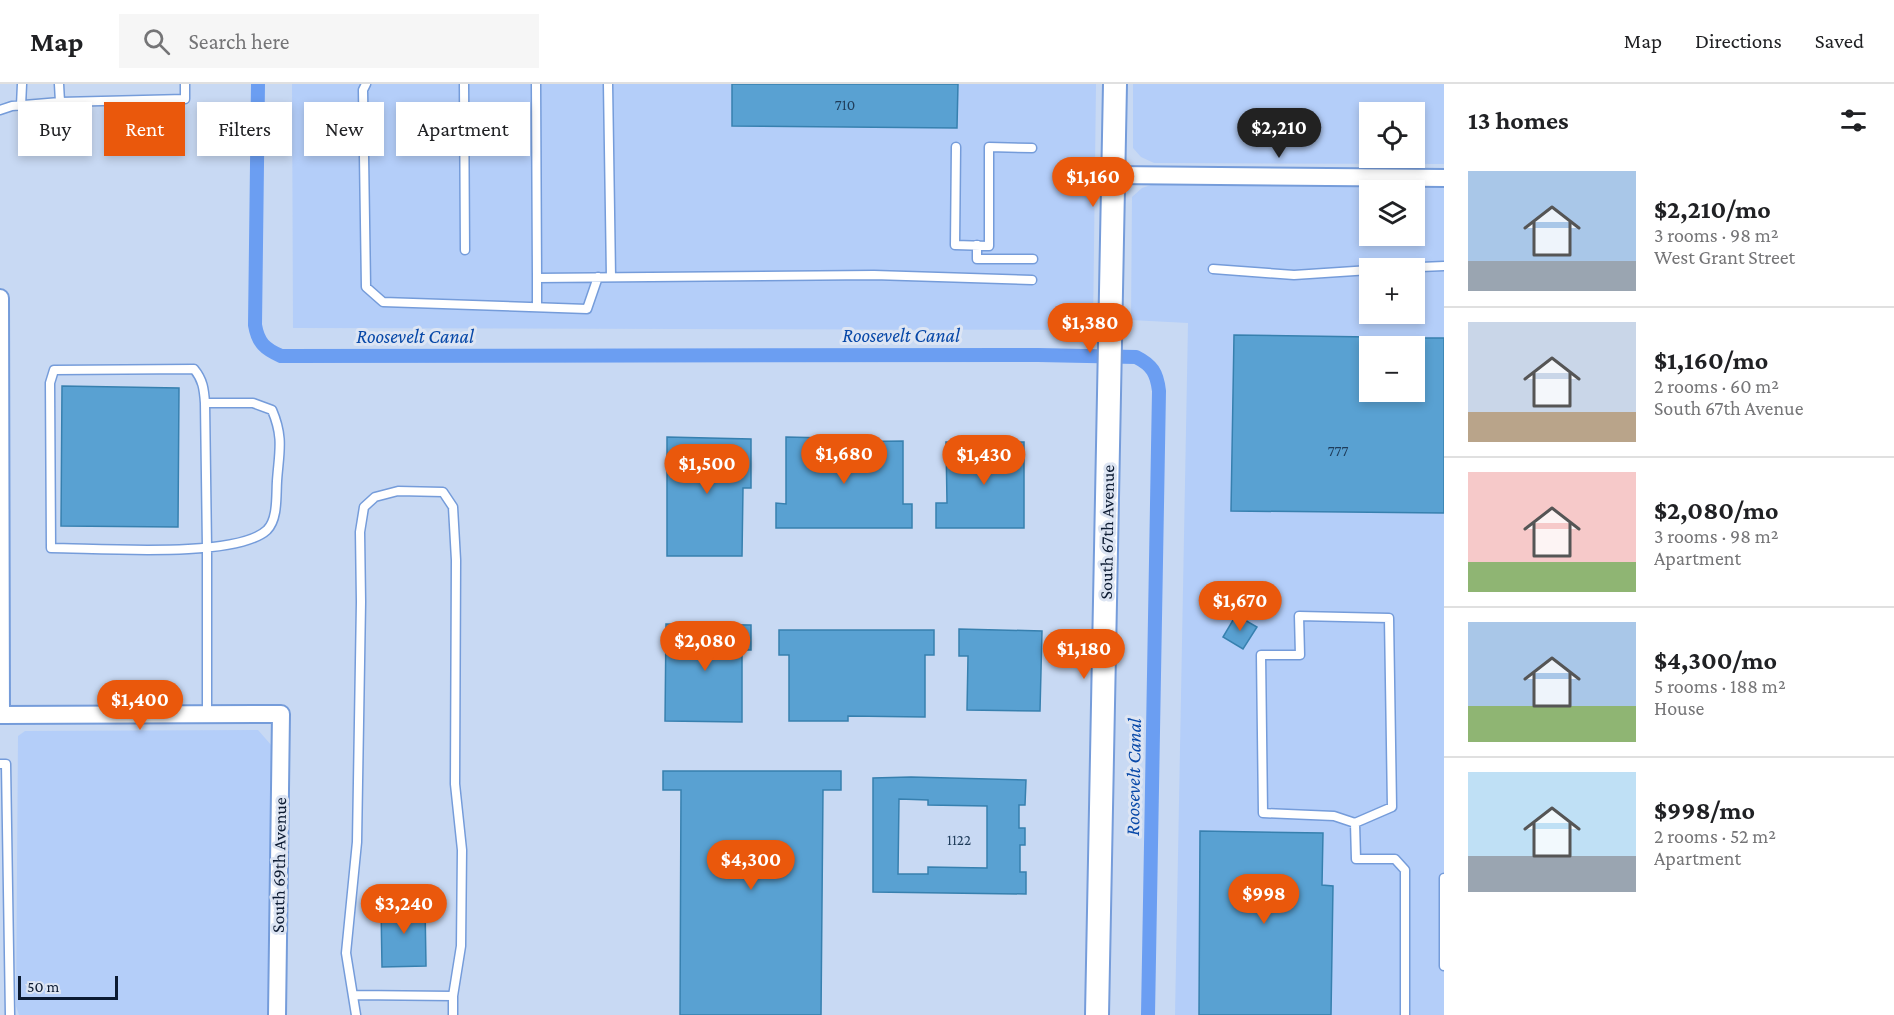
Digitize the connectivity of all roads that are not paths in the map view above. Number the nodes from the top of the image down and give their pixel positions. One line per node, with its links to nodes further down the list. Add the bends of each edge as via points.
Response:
1 (60, 84): 10 (lane)
2 (185, 84): 10 (lane, via 185,99)
3 (366, 84): 29 (lane, via 366,287 383,303)
4 (464, 84): 18 (lane)
5 (536, 84): 26 (lane)
6 (608, 84): 25 (lane)
7 (1115, 84): 15 (main road, South 67th Avenue)
8 (19, 86): 9 (lane)
9 (21, 102)
10 (60, 102)
11 (18, 107): 12 (lane)
12 (0, 110)
13 (956, 147): 17 (lane, via 955,245)
14 (1032, 148): 17 (lane, via 989,147 988,246)
15 (1114, 175): 16 (street); 45 (main road, South 67th Avenue)
16 (1444, 178)
17 (976, 245): 19 (lane, via 976,259)
18 (465, 250)
19 (1033, 259)
20 (1444, 266): 21 (lane)
21 (1425, 267)
22 (1212, 269): 23 (lane, via 1294,275)
23 (1359, 271)
24 (598, 277): 25 (lane); 26 (lane); 29 (lane, via 587,309)
25 (611, 277): 27 (lane, via 874,275)
26 (537, 278): 29 (lane)
27 (1032, 280)
28 (0, 298): 31 (street)
29 (537, 307)
30 (204, 403): 32 (lane); 32 (lane, via 253,404 272,410 281,430 274,513 268,528 252,540); 32 (lane, via 202,378 194,369 54,370 50,383 51,548)
31 (0, 489): 34 (street)
32 (207, 548): 33 (lane)
33 (207, 714): 34 (street); 42 (street, South 69th Avenue, via 281,714)
34 (1, 715)
35 (0, 764): 41 (lane, via 6,764)
36 (1355, 823): 36 (lane, via 1334,816 1263,813 1261,655 1300,655 1299,615 1389,618 1392,807); 46 (lane, via 1356,859 1395,859 1405,870)
37 (1444, 878): 38 (lane)
38 (1444, 966)
39 (354, 995): 40 (lane); 40 (lane, via 346,953 357,842 360,532 364,507 375,497 398,491 443,492 453,507 455,784 462,860 461,946); 43 (lane)
40 (453, 996): 44 (lane)
41 (10, 1015)
42 (277, 1015)
43 (356, 1015)
44 (453, 1015)
45 (1097, 1015)
46 (1405, 1015)

